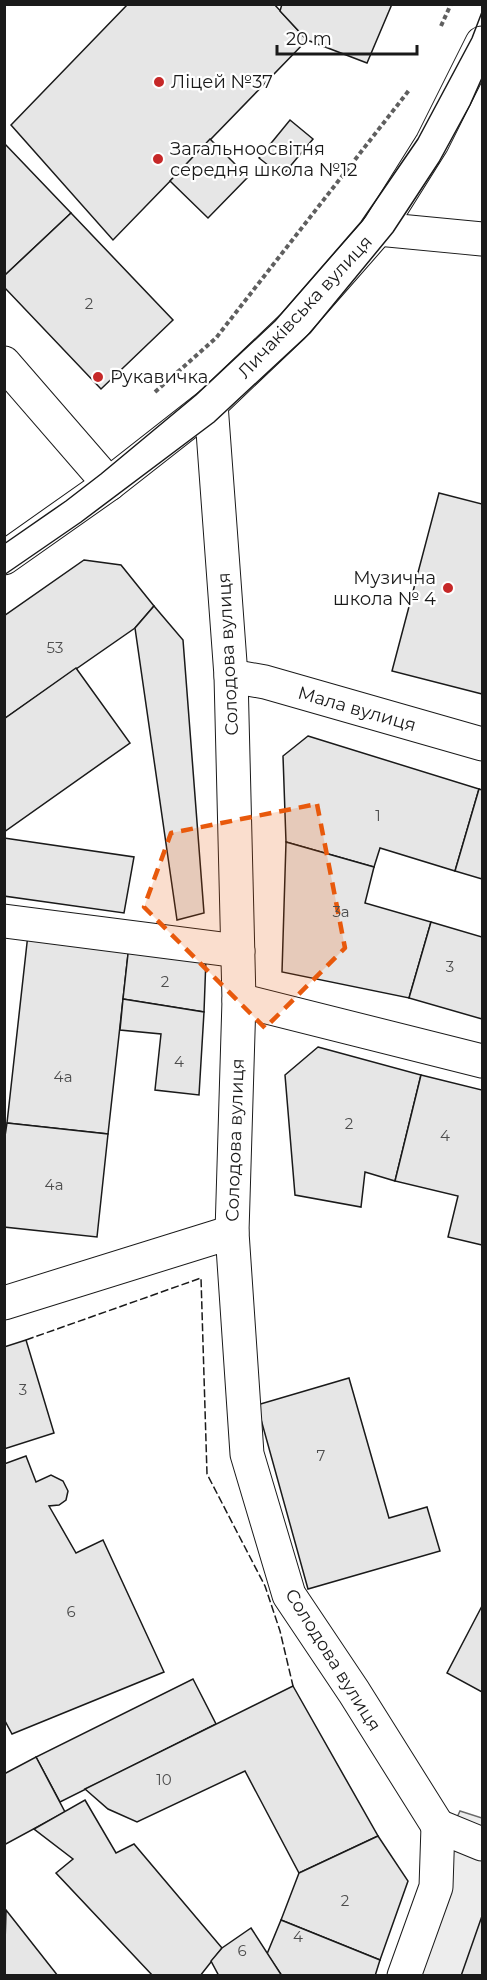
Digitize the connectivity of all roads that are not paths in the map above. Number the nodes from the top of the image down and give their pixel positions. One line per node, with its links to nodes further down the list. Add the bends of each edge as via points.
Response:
1 (483, 43): 2 (street, Личаківська вулиця, via 432,143)
2 (378, 229): 3 (street); 5 (street, Личаківська вулиця, via 292,326)
3 (483, 239)
4 (4, 363): 6 (street)
5 (212, 404): 6 (street, Личаківська вулиця); 8 (street, Солодова вулиця)
6 (110, 484): 7 (street, Личаківська вулиця)
7 (4, 558)
8 (231, 676): 9 (street, Мала вулиця, via 265,682); 11 (street, Солодова вулиця)
9 (483, 744)
10 (4, 921): 11 (street)
11 (238, 951): 12 (street, Солодова вулиця)
12 (239, 1000): 13 (street); 14 (street, Солодова вулиця)
13 (483, 1061)
14 (232, 1232): 15 (street); 16 (street, Солодова вулиця, via 247,1454 289,1595)
15 (4, 1303)
16 (438, 1826): 17 (street); 18 (street, via 436,1887)
17 (483, 1844)
18 (404, 1976)

